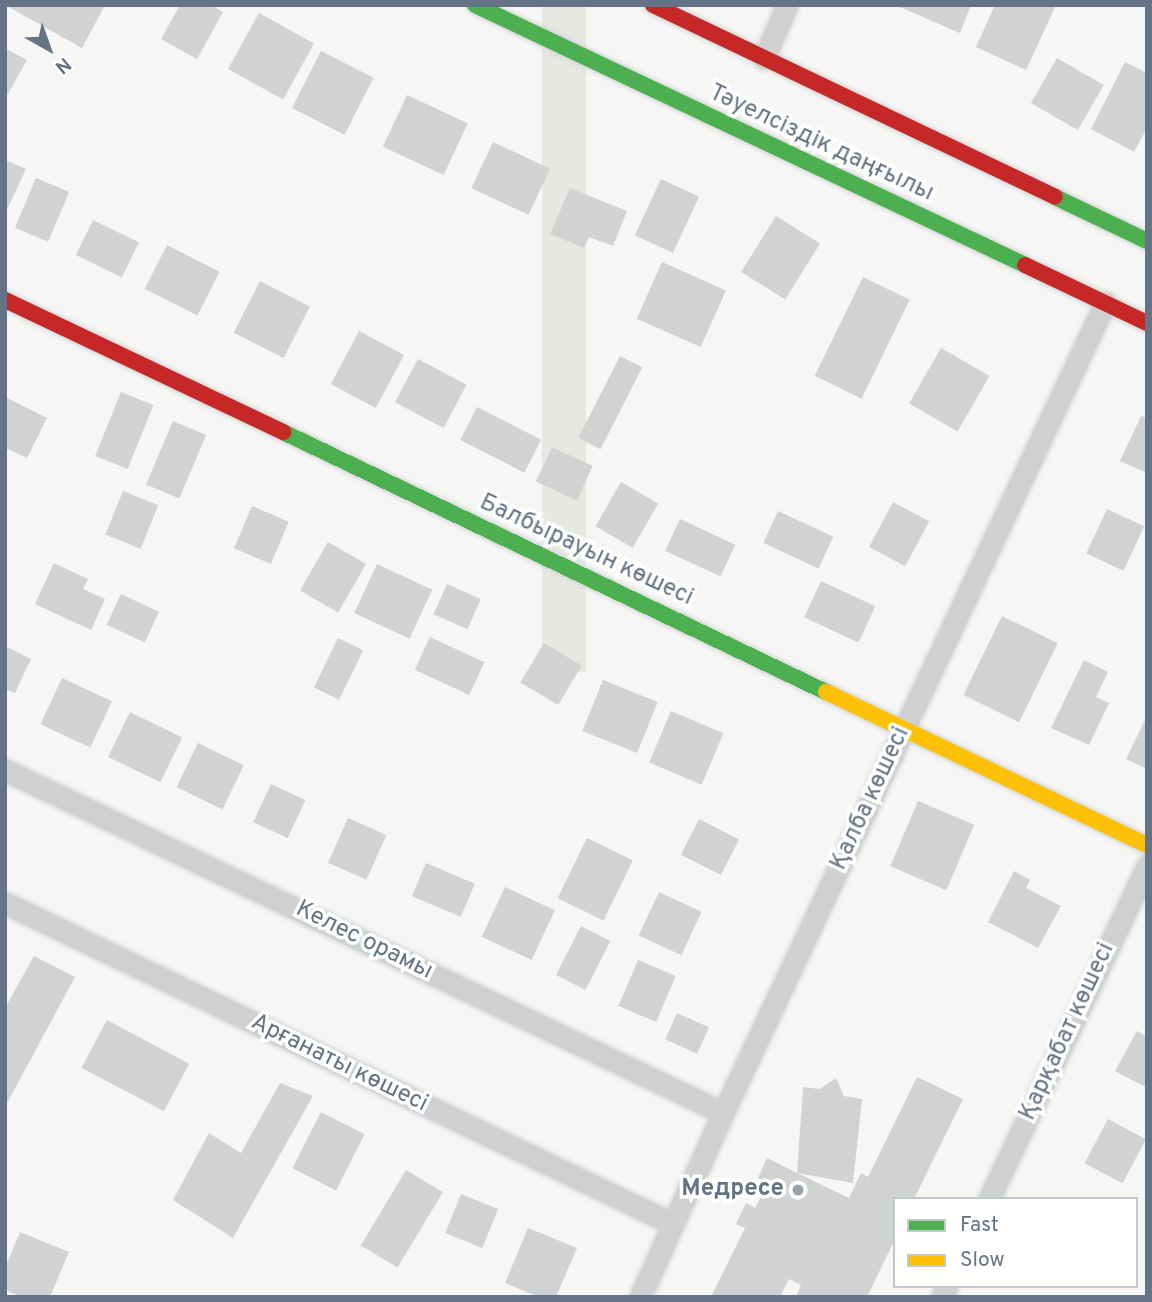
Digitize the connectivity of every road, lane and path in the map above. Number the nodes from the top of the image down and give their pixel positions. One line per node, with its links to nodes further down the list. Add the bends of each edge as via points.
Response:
1 (475, 5): 7 (main road, Тәуелсіздік даңғылы)
2 (653, 5): 4 (main road)
3 (787, 5): 4 (street)
4 (764, 58): 5 (main road)
5 (1147, 241)
6 (5, 300): 9 (main road, Балбырауын көшесі)
7 (1105, 303): 8 (main road, Тәуелсіздік даңғылы); 9 (street, Қалба көшесі)
8 (1147, 323)
9 (905, 728): 11 (main road, Балбырауын көшесі); 14 (street, Қалба көшесі)
10 (5, 770): 14 (street, Келес орамы)
11 (1147, 845)
12 (1147, 866): 15 (street, Қарқабат көшесі)
13 (5, 904): 16 (street, Арғанаты көшесі)
14 (723, 1113): 16 (street, Қалба көшесі)
15 (990, 1197)
16 (673, 1224): 17 (street, Қалба көшесі)
17 (640, 1297)

